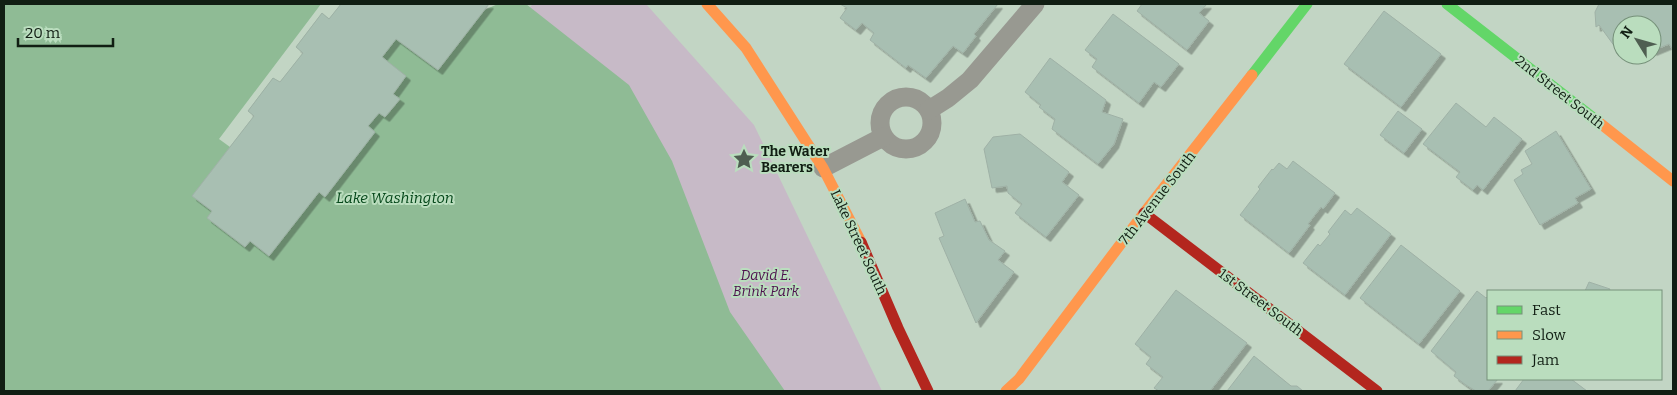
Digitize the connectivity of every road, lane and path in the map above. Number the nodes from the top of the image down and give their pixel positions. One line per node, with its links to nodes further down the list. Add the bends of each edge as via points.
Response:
1 (707, 4): 7 (street, Lake Street South, via 746,48)
2 (1035, 4): 5 (lane, via 970,80)
3 (1307, 4): 9 (street, 7th Avenue South)
4 (1447, 4): 8 (street, 2nd Street South)
5 (929, 110): 6 (lane, via 932,130 919,147 898,149); 6 (lane, via 913,98 892,100 880,116 879,127)
6 (883, 137): 7 (lane)
7 (823, 168): 10 (street, Lake Street South, via 857,233)
8 (1673, 181)
9 (1144, 213): 11 (street, 7th Avenue South, via 1019,379); 12 (street, 1st Street South)
10 (928, 391)
11 (1006, 391)
12 (1377, 391)

